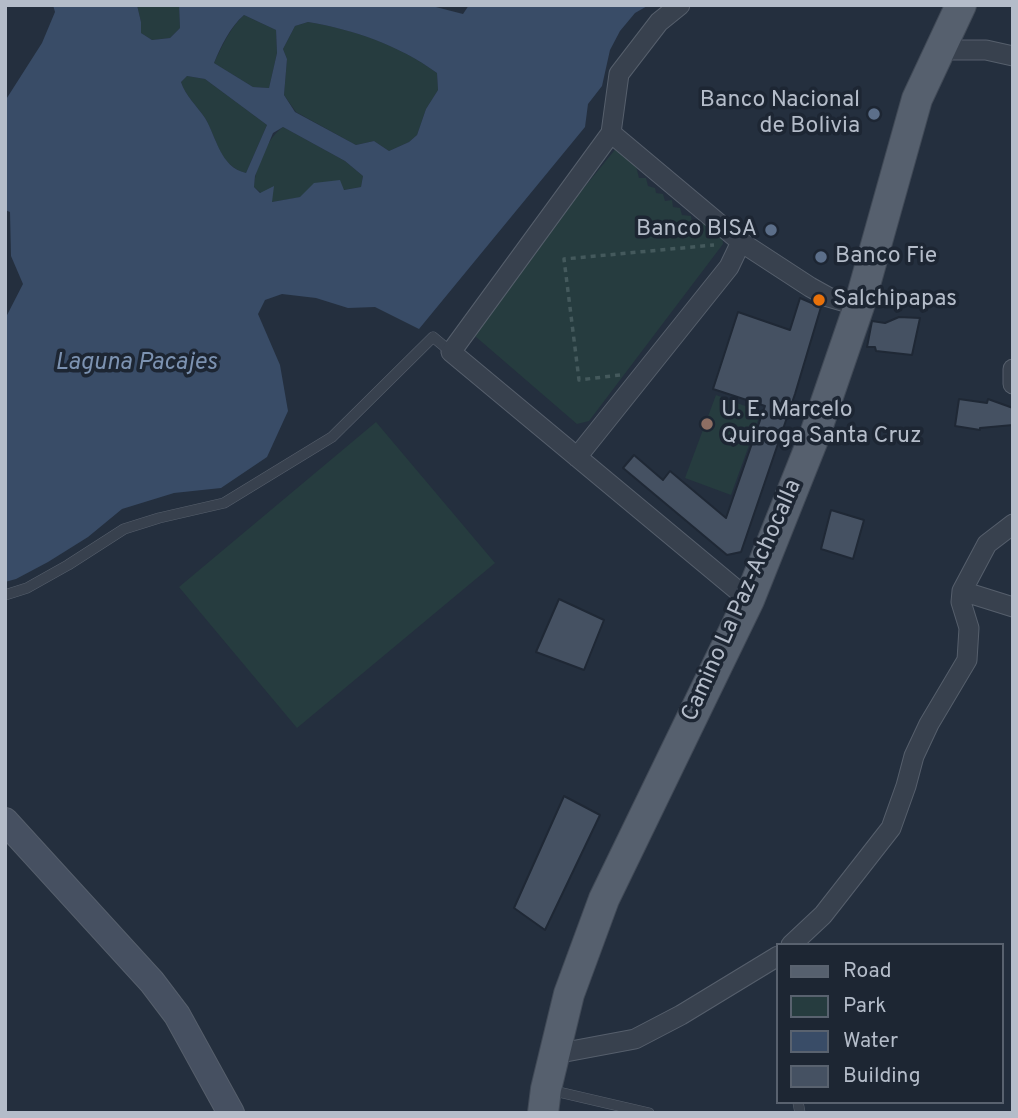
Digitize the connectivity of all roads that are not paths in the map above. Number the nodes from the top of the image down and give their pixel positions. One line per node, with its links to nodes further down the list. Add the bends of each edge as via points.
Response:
1 (680, 5): 5 (street, via 659,22 620,74)
2 (961, 5): 3 (main road, Camino La Paz-Achocalla)
3 (939, 50): 4 (street, via 986,50); 7 (main road, Camino La Paz-Achocalla, via 917,99)
4 (1013, 56)
5 (611, 133): 6 (street); 8 (street)
6 (732, 243): 7 (street, via 828,296); 11 (street, via 729,267)
7 (859, 306): 15 (main road, Camino La Paz-Achocalla, via 814,436)
8 (451, 352): 11 (street); 14 (lane, via 433,337 332,437 225,503 124,529 27,588)
9 (1013, 369): 10 (street)
10 (1013, 384)
11 (577, 457): 15 (street)
12 (1013, 524): 13 (street, via 987,544)
13 (962, 591): 16 (street); 18 (street, via 969,628 967,660 914,756 891,828 823,915)
14 (5, 595)
15 (748, 600): 20 (main road, Camino La Paz-Achocalla, via 604,899 569,994)
16 (1013, 607)
17 (5, 821): 22 (main road, via 152,982 177,1015)
18 (793, 943)
19 (776, 957): 20 (street, via 635,1039)
20 (555, 1054): 21 (main road, Camino La Paz-Achocalla)
21 (545, 1101): 23 (lane)
22 (231, 1113)
23 (649, 1113)

